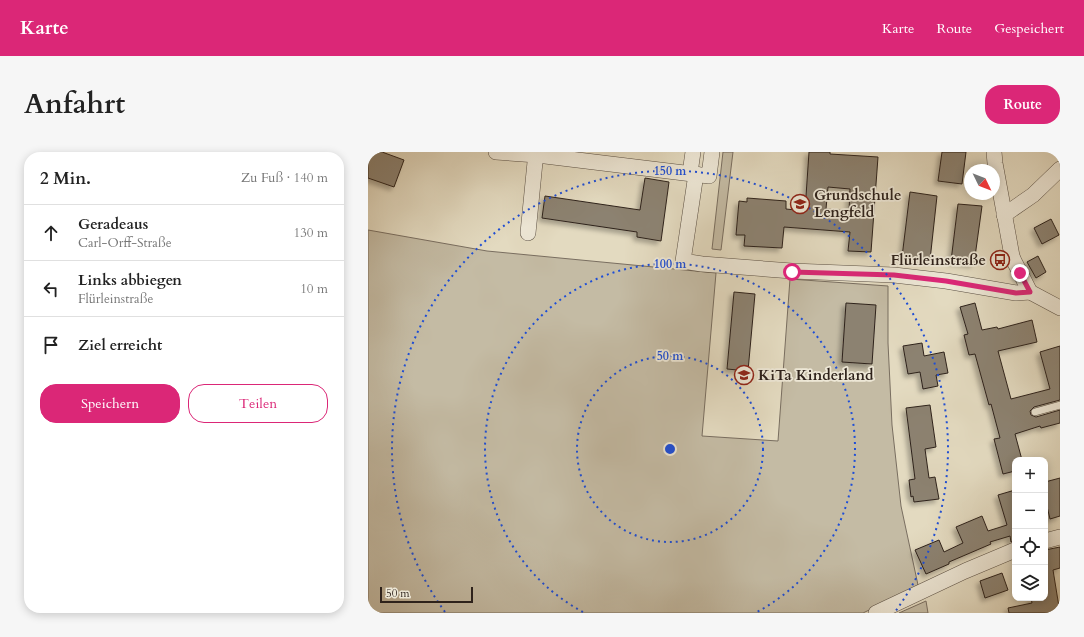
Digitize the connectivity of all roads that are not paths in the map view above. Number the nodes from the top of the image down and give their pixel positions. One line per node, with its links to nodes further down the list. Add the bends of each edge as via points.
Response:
1 (496, 152): 5 (street)
2 (693, 152): 8 (street)
3 (712, 152): 8 (street, via 709,176)
4 (994, 152): 9 (street)
5 (537, 153): 6 (street); 10 (street)
6 (618, 158): 8 (street, via 659,172)
7 (1060, 168): 9 (street, via 1033,195)
8 (693, 174): 11 (street, via 683,261 792,272 894,275 1016,293)
9 (1004, 215): 11 (street, via 1012,256)
10 (528, 233)
11 (1030, 292): 12 (street)
12 (1060, 308)
13 (1060, 405): 14 (lane)
14 (1036, 412)
15 (1060, 537): 16 (street)
16 (1048, 540)
17 (1012, 551): 18 (street)
18 (876, 613)

